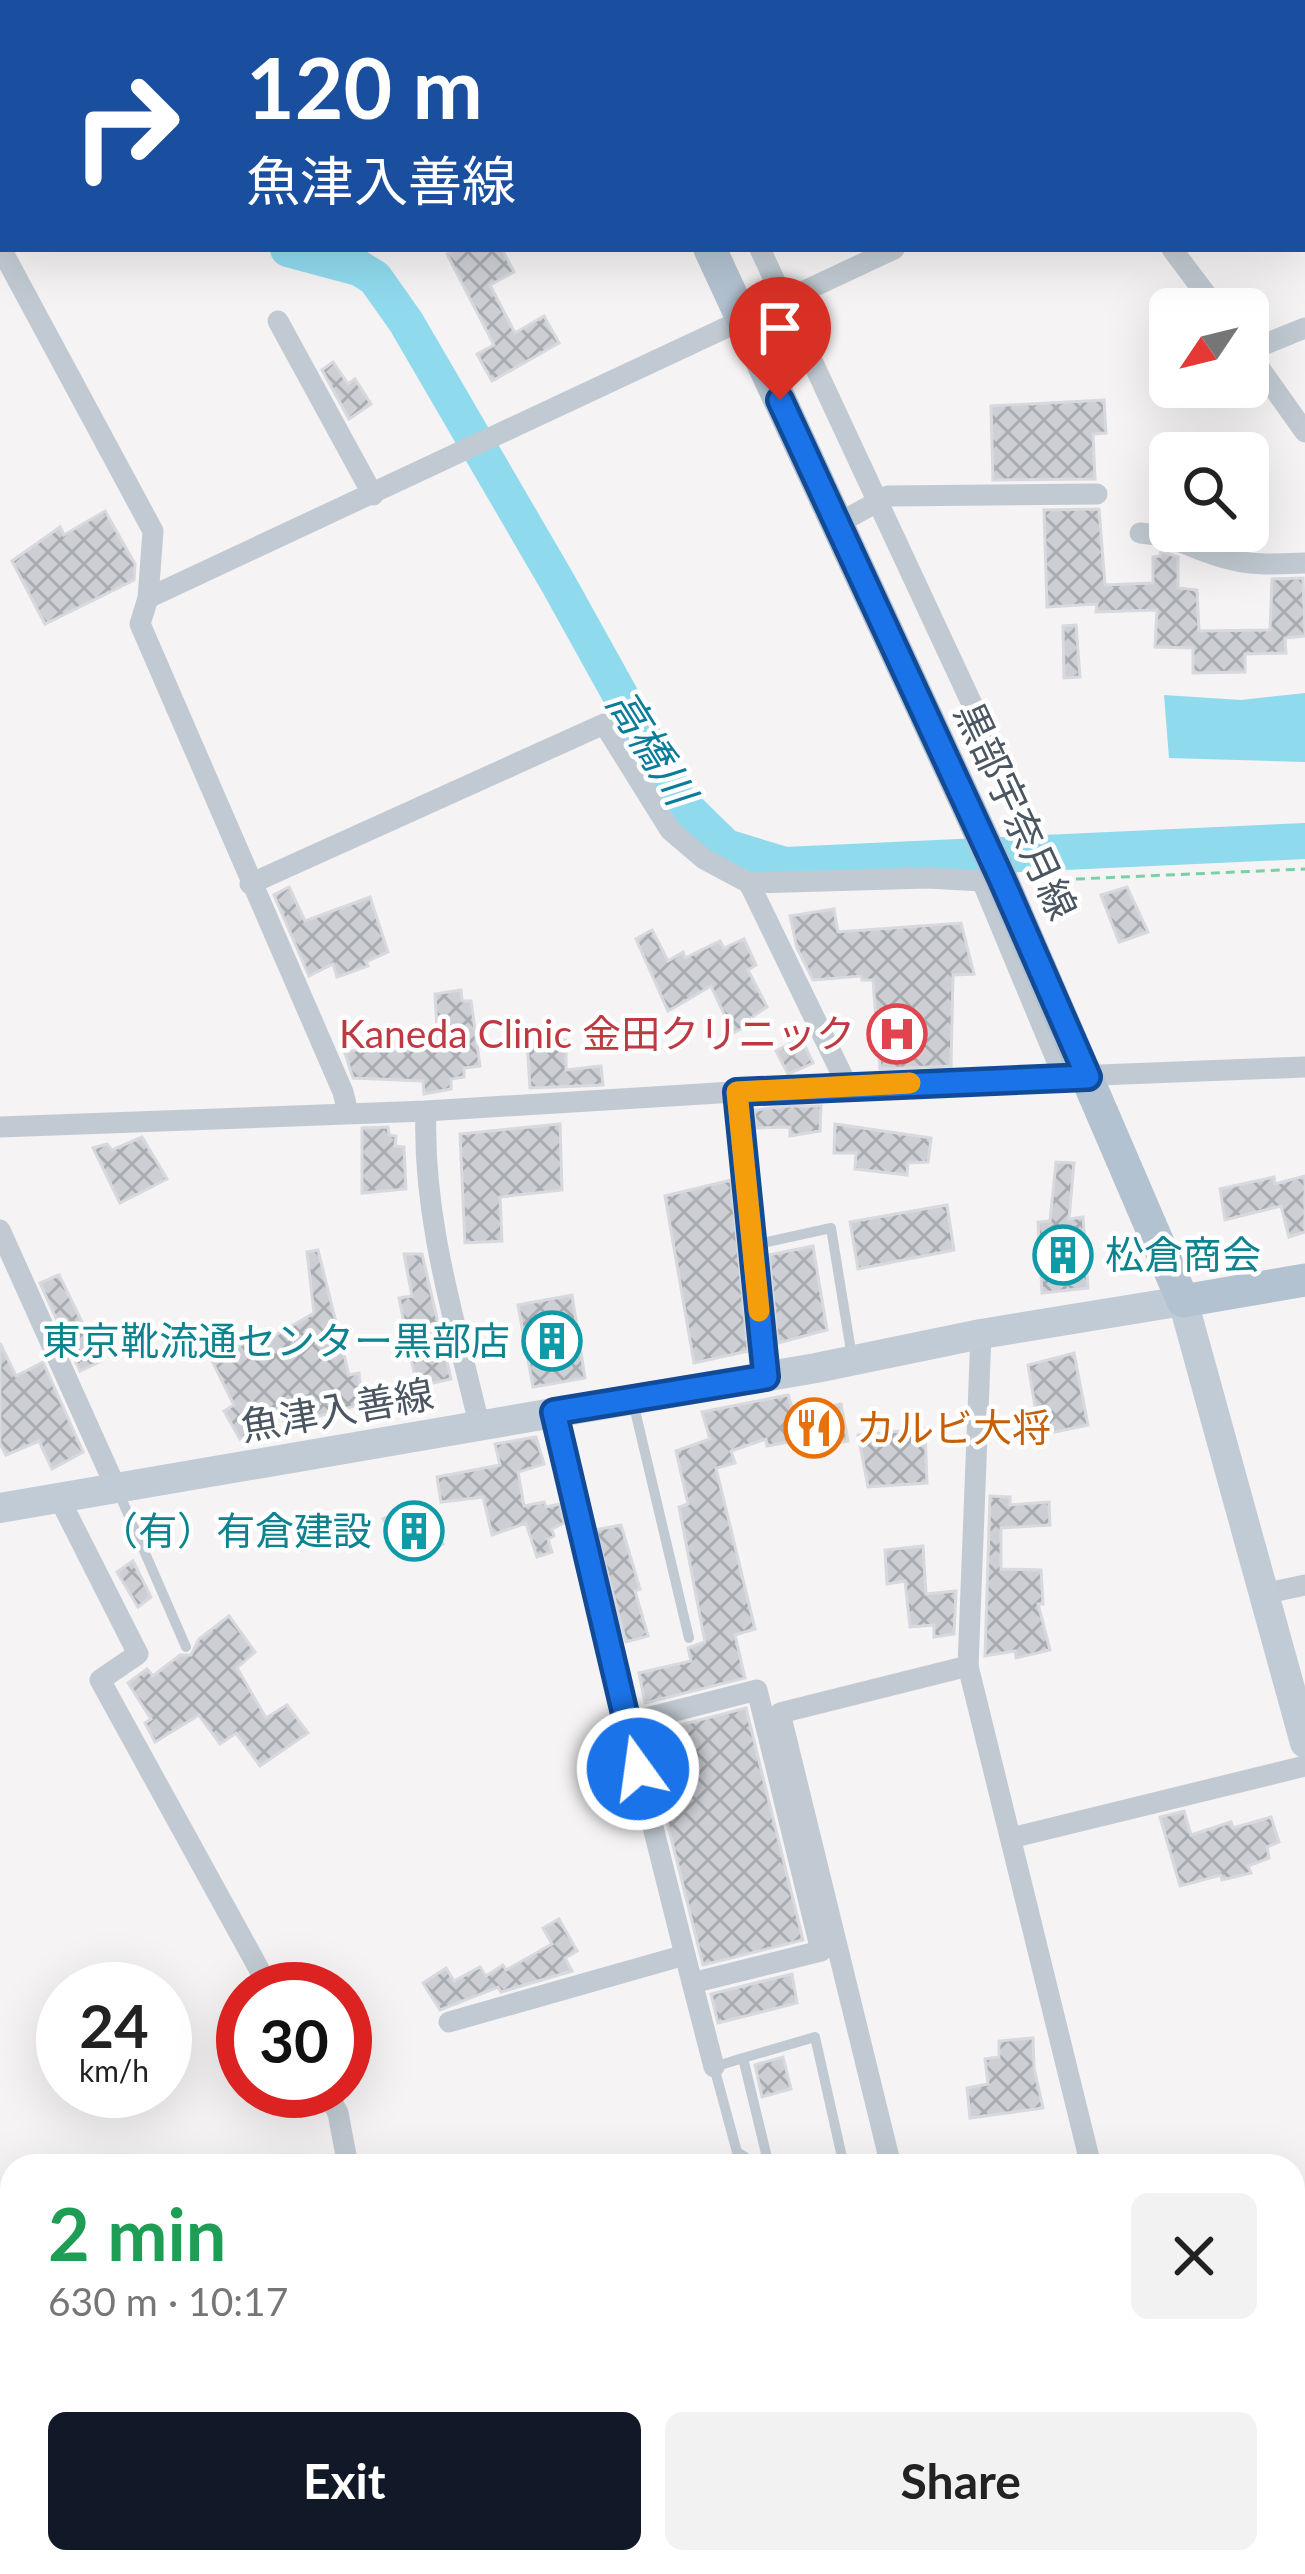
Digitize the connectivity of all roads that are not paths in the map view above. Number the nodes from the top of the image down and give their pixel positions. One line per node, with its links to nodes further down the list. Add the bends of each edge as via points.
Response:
1 (711, 252): 8 (main road, 黒部宇奈月線)
2 (761, 252): 7 (street)
3 (887, 252): 7 (street)
4 (1174, 252): 6 (street)
5 (2, 256): 20 (street, via 153,531)
6 (1201, 288)
7 (784, 299): 8 (street); 16 (street)
8 (742, 318): 15 (street); 17 (main road, 黒部宇奈月線)
9 (278, 321): 15 (street)
10 (1305, 328): 11 (street)
11 (1269, 343)
12 (1269, 381): 13 (street)
13 (1305, 432)
14 (1097, 494): 16 (street)
15 (373, 495): 20 (street)
16 (876, 502): 17 (street); 21 (street)
17 (837, 524): 25 (main road, 黒部宇奈月線, via 1004,883)
18 (1140, 533): 19 (street, via 1173,536 1224,558)
19 (1305, 563)
20 (148, 598): 23 (street, via 140,623)
21 (1027, 822)
22 (748, 883): 23 (street, via 670,830 604,724); 25 (street, via 982,881); 26 (street)
23 (250, 884): 29 (street)
24 (1305, 1067): 25 (street)
25 (1076, 1078): 26 (street); 34 (main road, 黒部宇奈月線)
26 (847, 1085): 27 (street)
27 (737, 1092): 28 (street); 32 (street)
28 (426, 1111): 29 (street); 40 (street, via 424,1165 438,1250)
29 (348, 1113): 30 (street)
30 (0, 1127)
31 (0, 1230): 41 (street)
32 (752, 1245): 36 (lane, via 831,1228); 37 (street)
33 (1305, 1280): 34 (main road)
34 (1183, 1300): 35 (main road, 魚津入善線); 45 (main road)
35 (981, 1334): 36 (main road, 魚津入善線); 48 (street)
36 (852, 1361): 37 (main road, 魚津入善線)
37 (766, 1377): 38 (main road, 魚津入善線)
38 (632, 1399): 39 (main road, 魚津入善線); 46 (lane)
39 (554, 1412): 40 (main road, 魚津入善線); 49 (street)
40 (479, 1424): 41 (main road, 魚津入善線)
41 (116, 1488): 42 (main road, 魚津入善線); 47 (lane)
42 (59, 1498): 43 (main road, 魚津入善線); 54 (street, via 138,1654 100,1680)
43 (0, 1508)
44 (1305, 1585): 45 (street)
45 (1263, 1594): 50 (main road)
46 (689, 1638)
47 (187, 1647)
48 (968, 1666): 52 (street); 65 (street, via 779,1713)
49 (627, 1723): 53 (street); 55 (street, via 757,1690 820,1952)
50 (1305, 1743)
51 (1305, 1766): 52 (street)
52 (1010, 1838): 66 (street)
53 (685, 1955): 55 (street); 56 (street)
54 (255, 1962)
55 (692, 1983): 58 (street)
56 (449, 2022)
57 (743, 2058): 58 (lane); 63 (lane); 64 (lane, via 815,2037)
58 (714, 2067): 60 (lane)
59 (339, 2118): 61 (street)
60 (737, 2152): 62 (lane)
61 (346, 2154)
62 (740, 2154)
63 (767, 2154)
64 (841, 2154)
65 (888, 2154)
66 (1087, 2154)

